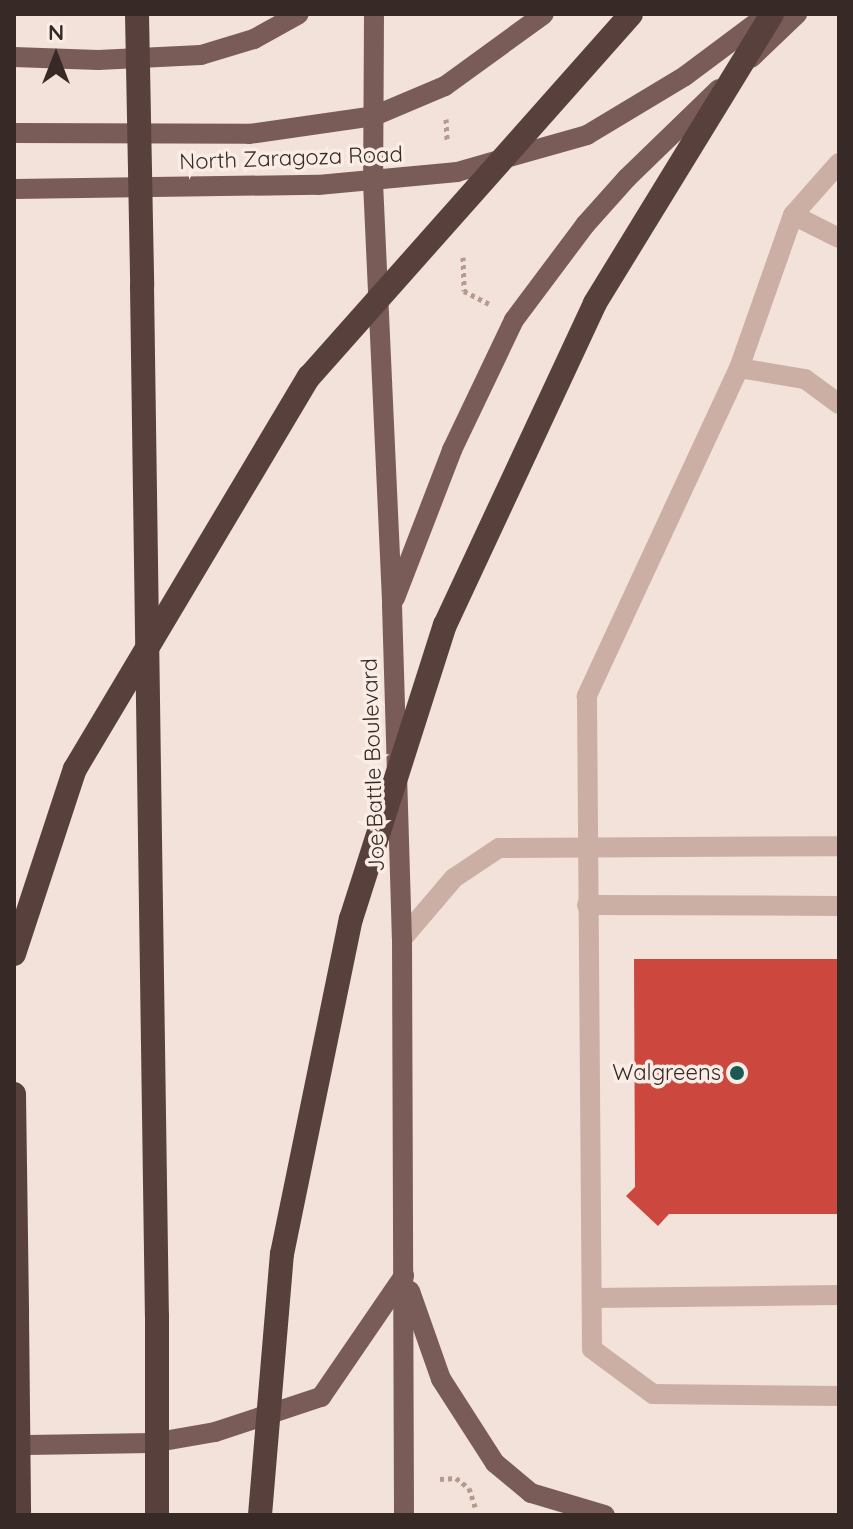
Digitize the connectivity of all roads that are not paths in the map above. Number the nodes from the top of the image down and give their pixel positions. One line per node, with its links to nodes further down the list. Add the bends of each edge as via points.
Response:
1 (137, 14): 32 (highway, bridge)
2 (299, 14): 8 (main road, via 254,39 201,55)
3 (374, 14): 9 (main road, Joe Battle Boulevard)
4 (544, 14): 9 (main road, North Zaragoza Road, via 445,86)
5 (631, 14): 24 (highway, bridge, via 309,377 75,769)
6 (770, 14): 12 (main road, North Zaragoza Road, via 685,76 587,135 457,172); 33 (highway, bridge, via 595,303 445,625 351,919 282,1254)
7 (797, 14): 18 (main road, via 627,178 514,320 452,450)
8 (14, 57)
9 (374, 116): 10 (main road, North Zaragoza Road, via 249,134); 12 (main road, Joe Battle Boulevard)
10 (14, 133)
11 (839, 163): 14 (lane)
12 (373, 182): 13 (main road, North Zaragoza Road); 18 (main road, Joe Battle Boulevard)
13 (14, 189)
14 (793, 215): 15 (lane); 16 (lane)
15 (839, 238)
16 (739, 368): 17 (lane, via 805,379); 19 (lane, via 587,696)
17 (839, 404)
18 (392, 605): 23 (main road, Joe Battle Boulevard)
19 (587, 845): 20 (lane); 21 (lane); 23 (lane, via 499,848 454,878)
20 (839, 846)
21 (587, 905): 22 (lane); 28 (lane)
22 (839, 906)
23 (402, 939): 26 (main road, Joe Battle Boulevard)
24 (14, 954)
25 (14, 1094): 31 (highway, bridge)
26 (404, 1276): 30 (main road, via 321,1397 215,1432 152,1443); 34 (main road, Joe Battle Boulevard); 35 (main road, via 441,1379 495,1463 531,1493)
27 (839, 1295): 28 (lane)
28 (592, 1298): 29 (lane, via 592,1349 653,1394)
29 (839, 1396)
30 (14, 1442)
31 (19, 1515)
32 (157, 1515)
33 (260, 1515)
34 (404, 1515)
35 (605, 1515)

